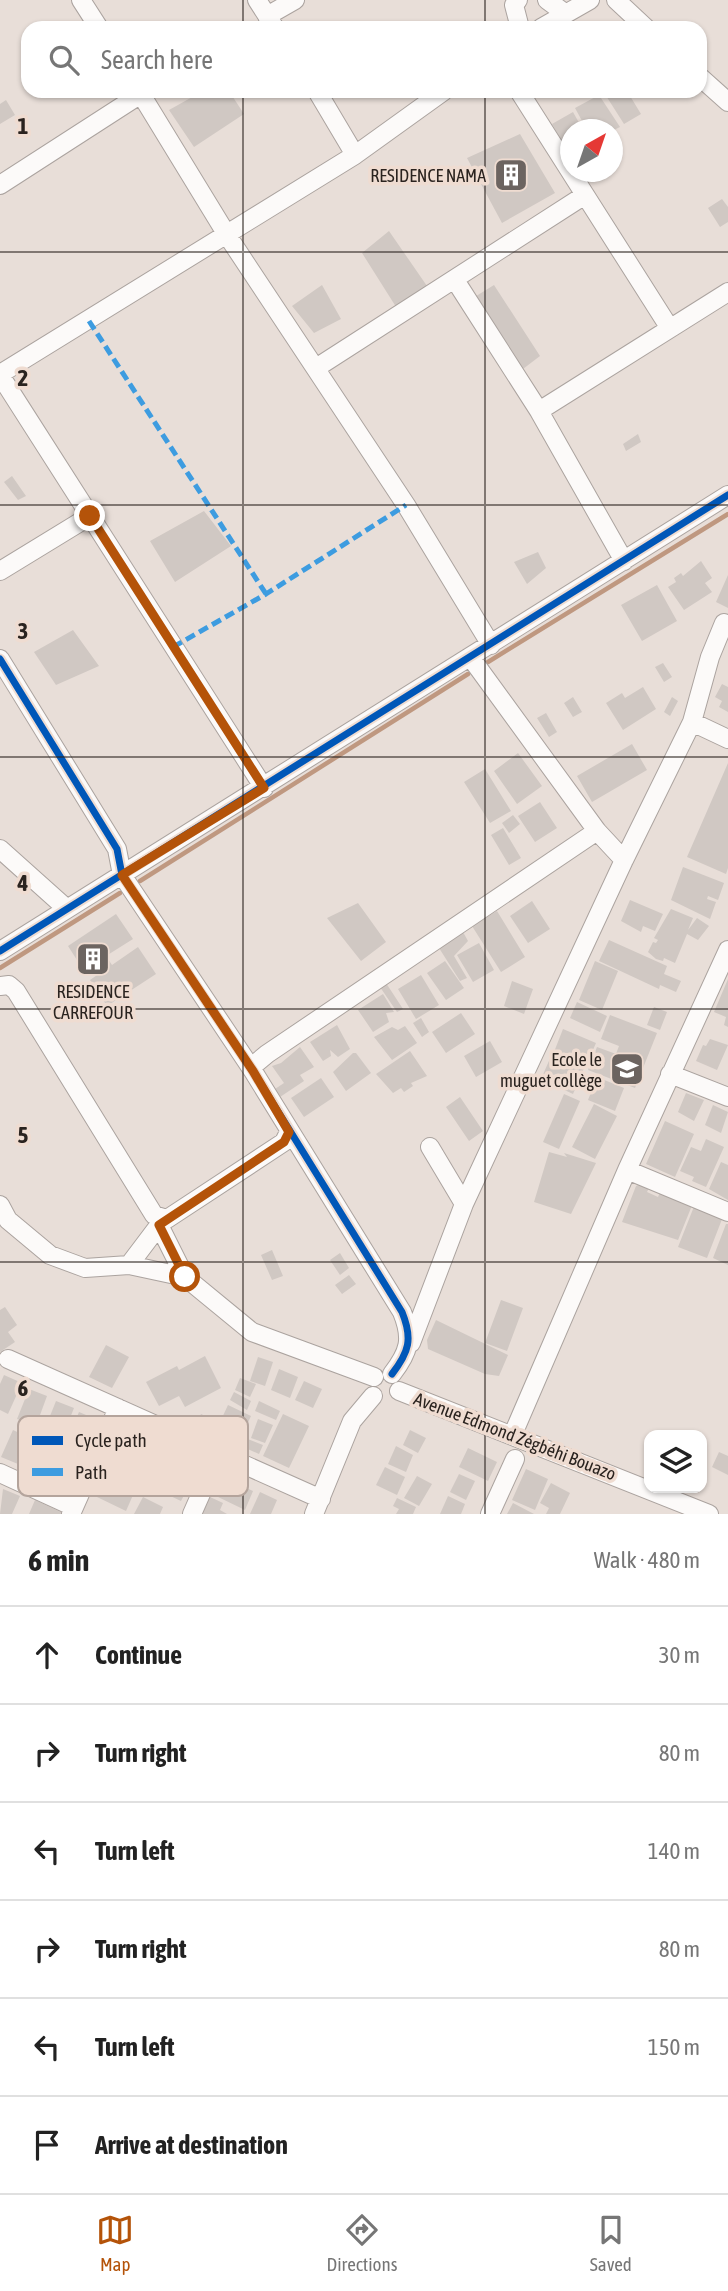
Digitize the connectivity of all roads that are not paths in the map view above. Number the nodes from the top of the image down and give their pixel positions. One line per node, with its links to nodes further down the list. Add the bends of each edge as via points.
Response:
1 (81, 0): 9 (street)
2 (257, 0): 10 (street)
3 (295, 0): 11 (street)
4 (518, 0): 12 (street, via 514,5)
5 (547, 0): 8 (street)
6 (590, 0): 8 (street)
7 (616, 0): 14 (street)
8 (566, 14): 13 (street)
9 (94, 21)
10 (270, 21)
11 (272, 21)
12 (518, 21)
13 (554, 21)
14 (638, 21)
15 (707, 83): 21 (street)
16 (132, 98): 23 (street)
17 (143, 98): 25 (street)
18 (321, 98): 22 (street)
19 (434, 98): 22 (street)
20 (523, 98): 24 (street)
21 (728, 102)
22 (355, 155): 25 (street)
23 (0, 185)
24 (585, 195): 26 (street); 28 (street)
25 (227, 235): 29 (street); 30 (street)
26 (455, 280): 29 (street); 31 (street)
27 (728, 292): 28 (street)
28 (669, 327): 31 (street)
29 (316, 368): 37 (street)
30 (0, 374): 33 (street)
31 (539, 411): 34 (street)
32 (728, 495): 34 (street)
33 (90, 516): 35 (street); 42 (street)
34 (624, 561): 37 (street)
35 (0, 571)
36 (724, 623): 40 (street)
37 (491, 645): 39 (street)
38 (0, 659): 46 (street, via 117,849)
39 (471, 659): 42 (street); 43 (street)
40 (692, 722): 41 (street); 45 (street)
41 (728, 739)
42 (264, 788): 46 (street)
43 (597, 831): 45 (street); 52 (street, via 267,1054)
44 (0, 849): 47 (street)
45 (624, 860): 58 (street)
46 (122, 875): 47 (street); 52 (street)
47 (67, 909): 49 (street)
48 (728, 950): 50 (street)
49 (0, 951)
50 (724, 970): 53 (street)
51 (0, 986): 61 (street, via 9,985 16,991)
52 (253, 1071): 55 (street)
53 (670, 1074): 54 (street); 57 (street)
54 (728, 1097)
55 (289, 1132): 61 (street, via 284,1142); 64 (street, via 402,1312 410,1330)
56 (430, 1147): 58 (street)
57 (627, 1170): 60 (street); 71 (street)
58 (464, 1204): 64 (street)
59 (0, 1205): 62 (street, via 8,1220 50,1255 85,1268)
60 (728, 1212)
61 (161, 1222): 62 (street); 63 (street)
62 (129, 1265): 63 (street)
63 (185, 1277): 66 (street, Avenue Edmond Zégbéhi Bouazo, via 252,1332)
64 (410, 1347): 66 (street)
65 (8, 1359): 68 (street)
66 (388, 1381): 67 (street, via 370,1387); 67 (street, via 387,1401); 71 (street, Avenue Edmond Zégbéhi Bouazo)
67 (373, 1396): 78 (street, via 352,1421)
68 (118, 1408): 69 (street); 70 (street)
69 (115, 1416)
70 (136, 1416)
71 (513, 1434): 82 (street, Avenue Edmond Zégbéhi Bouazo)
72 (515, 1459): 81 (street)
73 (248, 1469): 78 (street)
74 (0, 1473): 75 (street)
75 (18, 1482)
76 (44, 1496): 79 (street)
77 (200, 1496): 80 (street)
78 (318, 1506)
79 (73, 1511)
80 (192, 1514)
81 (490, 1514)
82 (709, 1514)

